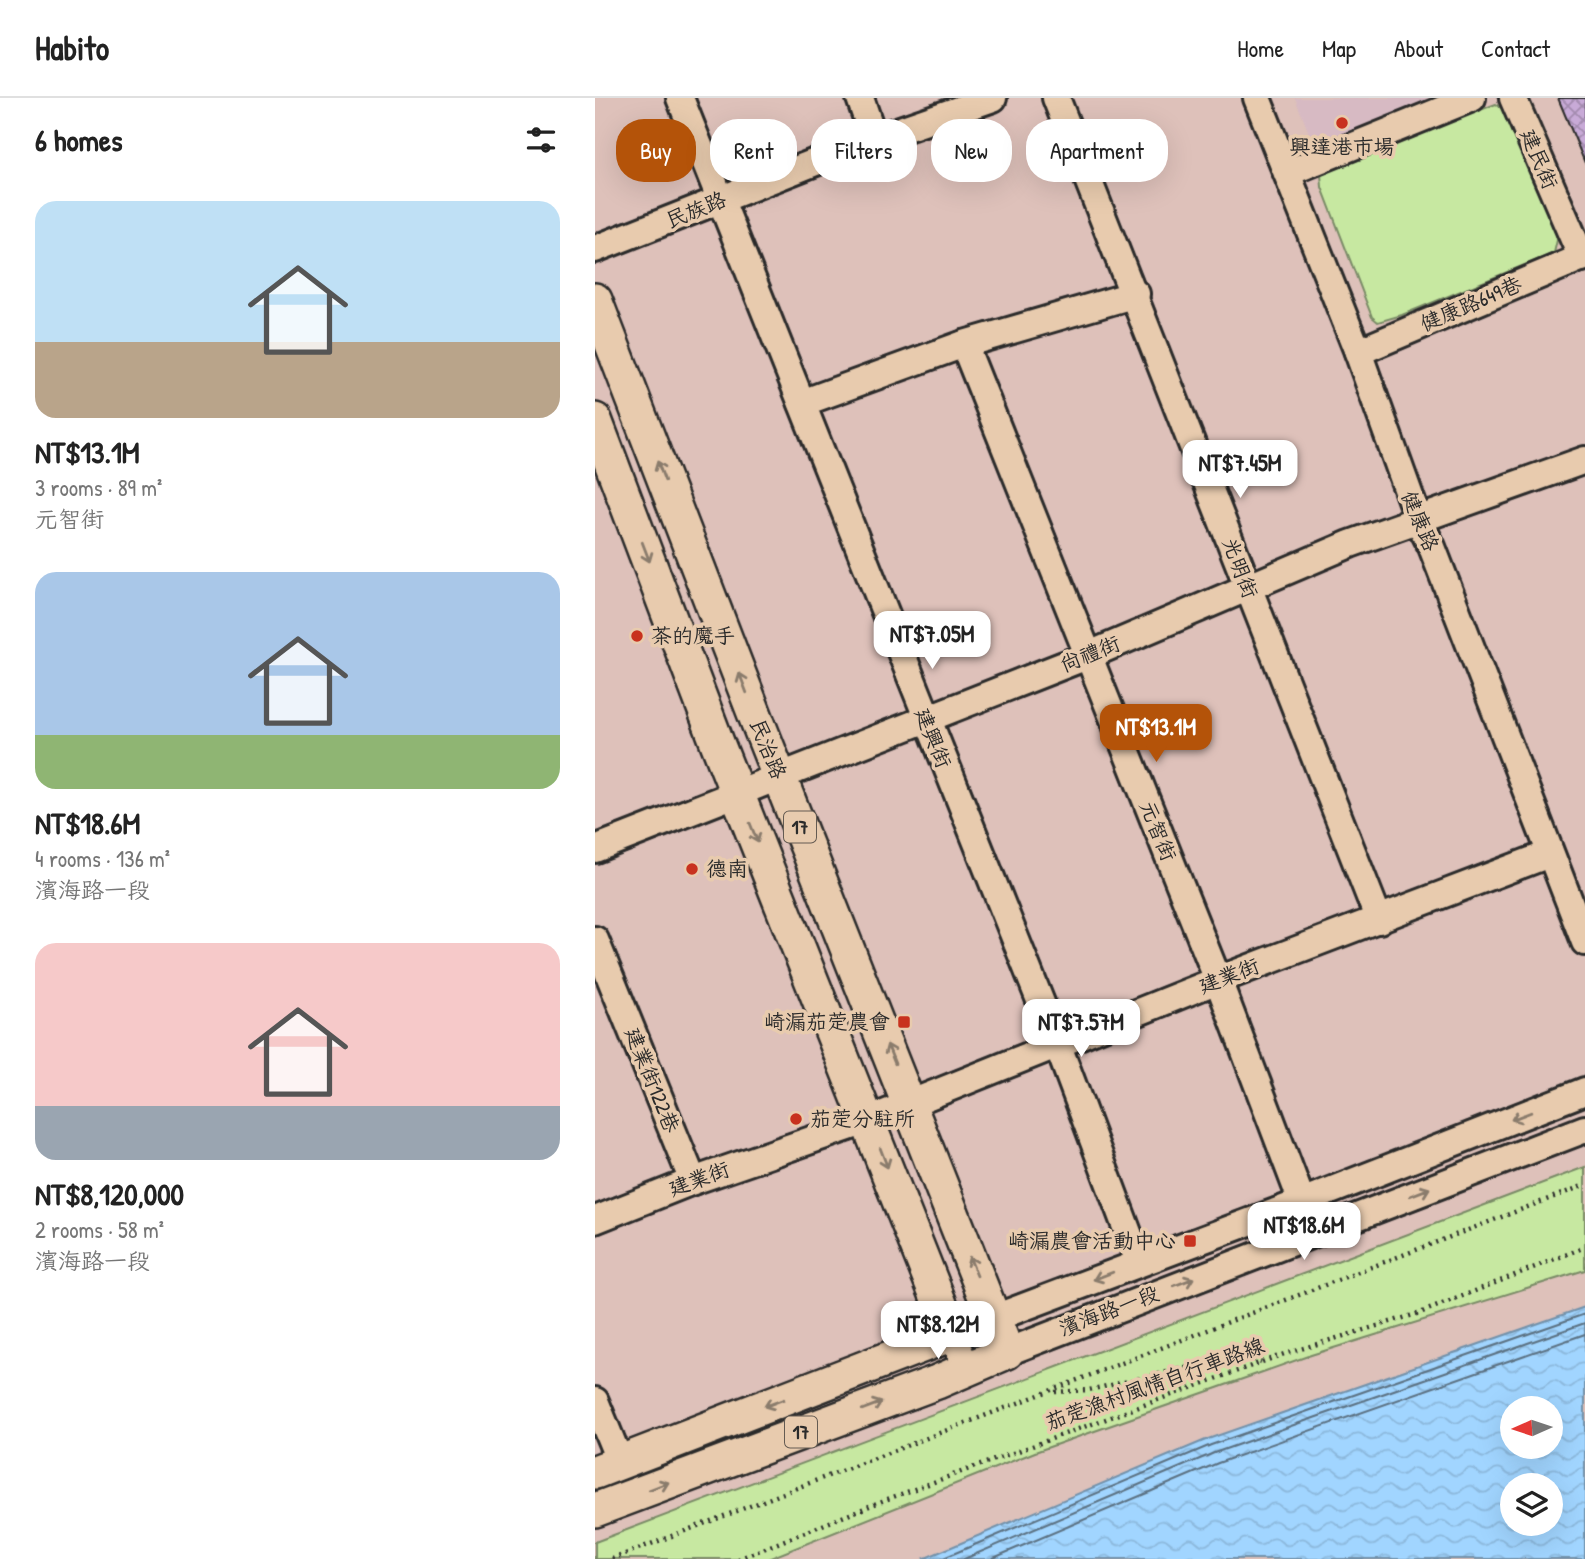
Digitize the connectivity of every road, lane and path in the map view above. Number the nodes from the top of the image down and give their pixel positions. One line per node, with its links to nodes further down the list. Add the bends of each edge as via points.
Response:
1 (680, 98): 12 (street, 建興街)
2 (860, 98): 8 (street)
3 (993, 98): 9 (street, 民族路)
4 (1056, 98): 15 (street, 光明街)
5 (1257, 98): 11 (street, 健康路)
6 (1472, 98): 11 (street)
7 (1513, 98): 14 (street, 建民街)
8 (867, 119)
9 (917, 124)
10 (811, 164): 12 (street, 民族路)
11 (1287, 173): 18 (street, 健康路)
12 (720, 201): 13 (street, 民族路); 19 (street, 建興街)
13 (595, 249)
14 (1583, 257): 18 (street, 健康路649巷)
15 (1136, 294): 17 (street); 24 (street, 光明街)
16 (595, 300): 27 (main road, 民治路 / 17, one-way to 16)
17 (964, 344): 19 (street); 25 (street, 元智街)
18 (1358, 352): 23 (street, 健康路)
19 (802, 403): 26 (street, 建興街)
20 (595, 419): 22 (main road, 17)
21 (1585, 460): 23 (street, 尚禮街)
22 (606, 480): 28 (main road, 17, one-way to 28)
23 (1418, 519): 24 (street, 尚禮街); 30 (street, 健康路)
24 (1248, 589): 25 (street, 尚禮街); 31 (street, 光明街)
25 (1087, 656): 26 (street, 尚禮街); 34 (street, 元智街)
26 (925, 717): 27 (street, 尚禮街); 35 (street, 建興街)
27 (779, 776): 28 (street, 尚禮街); 37 (main road, 民治路 / 17, one-way to 27)
28 (737, 793): 29 (street, 尚禮街); 38 (main road, 17, one-way to 38)
29 (595, 849)
30 (1549, 854): 31 (street, 建業街); 33 (street, 健康路)
31 (1379, 920): 34 (street, 建業街)
32 (595, 940): 40 (street, 建業街122巷)
33 (1585, 943)
34 (1218, 980): 35 (street, 建業街); 42 (street, 元智街)
35 (1057, 1044): 37 (street, 建業街); 45 (street, 建興街)
36 (1585, 1091): 42 (street, 濱海路一段, one-way to 42)
37 (910, 1103): 38 (street, 建業街); 46 (main road, 民治路 / 17, one-way to 37)
38 (869, 1120): 40 (street, 建業街); 47 (main road, 17, one-way to 47)
39 (1585, 1129): 48 (street, 濱海路一段, one-way to 39)
40 (693, 1181): 43 (street, 建業街)
41 (1585, 1185): 51 (path)
42 (1302, 1202): 45 (street, 濱海路一段)
43 (595, 1220)
44 (1585, 1247): 49 (path, 茄萣漁村風情自行車路線, via 1420,1313)
45 (1139, 1262): 46 (street, 濱海路一段, one-way to 46)
46 (994, 1317): 47 (street, 濱海路一段); 48 (main road, 民治路 / 17)
47 (952, 1334): 50 (street); 53 (main road, 濱海路一段 / 17, one-way to 53)
48 (1007, 1352): 50 (main road, 濱海路一段 / 17)
49 (1262, 1363): 51 (path, via 1241,1355 1089,1390); 56 (path, 茄萣漁村風情自行車路線, via 882,1501)
50 (967, 1369): 54 (main road, 濱海路一段 / 17, one-way to 50)
51 (1050, 1392): 55 (path)
52 (595, 1401): 53 (street)
53 (608, 1467)
54 (595, 1510)
55 (612, 1559)
56 (738, 1559)

